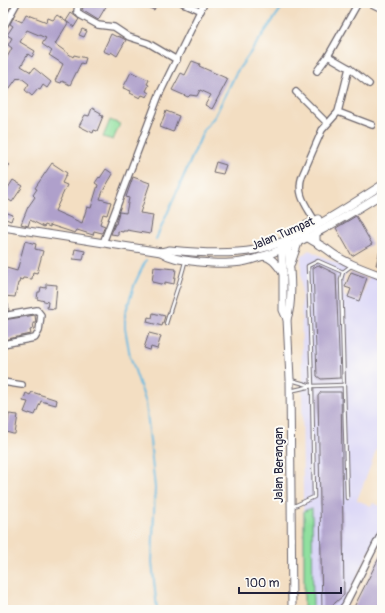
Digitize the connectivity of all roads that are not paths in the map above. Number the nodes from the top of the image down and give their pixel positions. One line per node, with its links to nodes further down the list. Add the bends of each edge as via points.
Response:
1 (17, 3): 9 (street)
2 (80, 3): 11 (street, via 77,11 80,16 98,25 114,27)
3 (183, 3): 8 (street)
4 (204, 3): 8 (street)
5 (358, 3): 10 (street)
6 (370, 3): 7 (street)
7 (382, 9)
8 (201, 11): 11 (street)
9 (3, 28)
10 (328, 56): 12 (street); 13 (street)
11 (177, 60): 26 (street, via 159,95)
12 (348, 68): 14 (street); 16 (street)
13 (317, 71)
14 (369, 84)
15 (296, 92): 17 (street)
16 (338, 112): 17 (street); 18 (street)
17 (327, 123): 22 (street, via 299,184 302,198)
18 (372, 126)
19 (382, 185): 21 (main road, Jalan Tumpat)
20 (382, 194): 24 (main road, Jalan Tumpat)
21 (343, 210): 22 (main road); 25 (main road, Jalan Tumpat)
22 (315, 221): 29 (main road)
23 (3, 227): 26 (main road, Jalan Tumpat)
24 (316, 233): 25 (main road, Jalan Tumpat); 28 (main road, via 316,242)
25 (301, 238): 27 (main road, Jalan Tumpat); 28 (main road); 31 (main road, via 326,253); 35 (main road)
26 (103, 243): 30 (main road, Jalan Tumpat)
27 (284, 245): 29 (main road, Jalan Tumpat); 32 (main road, Jalan Tumpat); 35 (main road, Jalan Berangan); 37 (main road, Jalan Berangan)
28 (319, 245): 31 (main road)
29 (256, 250): 30 (main road, Jalan Tumpat, via 227,253 170,250)
30 (162, 252): 33 (main road, Jalan Tumpat, via 169,258)
31 (331, 253): 34 (main road)
32 (263, 256): 33 (main road, Jalan Tumpat, via 231,263); 37 (main road, via 275,262)
33 (186, 260): 41 (lane)
34 (353, 264): 36 (lane); 38 (main road)
35 (290, 266): 40 (main road, Jalan Berangan, via 290,311)
36 (342, 272): 46 (lane); 47 (lane, via 318,261 308,266)
37 (283, 273): 40 (main road, Jalan Berangan, via 283,310)
38 (382, 276)
39 (3, 316): 42 (street, via 34,310 39,311 41,315 39,331 35,338)
40 (286, 320): 43 (main road, Jalan Berangan)
41 (166, 324)
42 (3, 344)
43 (290, 379): 47 (lane); 48 (main road, Jalan Berangan)
44 (3, 382): 45 (street)
45 (22, 385)
46 (344, 385): 47 (lane); 49 (lane)
47 (312, 386): 48 (lane); 50 (lane, via 314,497)
48 (290, 391): 50 (main road, Jalan Berangan)
49 (347, 498)
50 (290, 508): 52 (main road, Jalan Berangan)
51 (382, 532): 53 (street)
52 (292, 610)
53 (341, 610)

